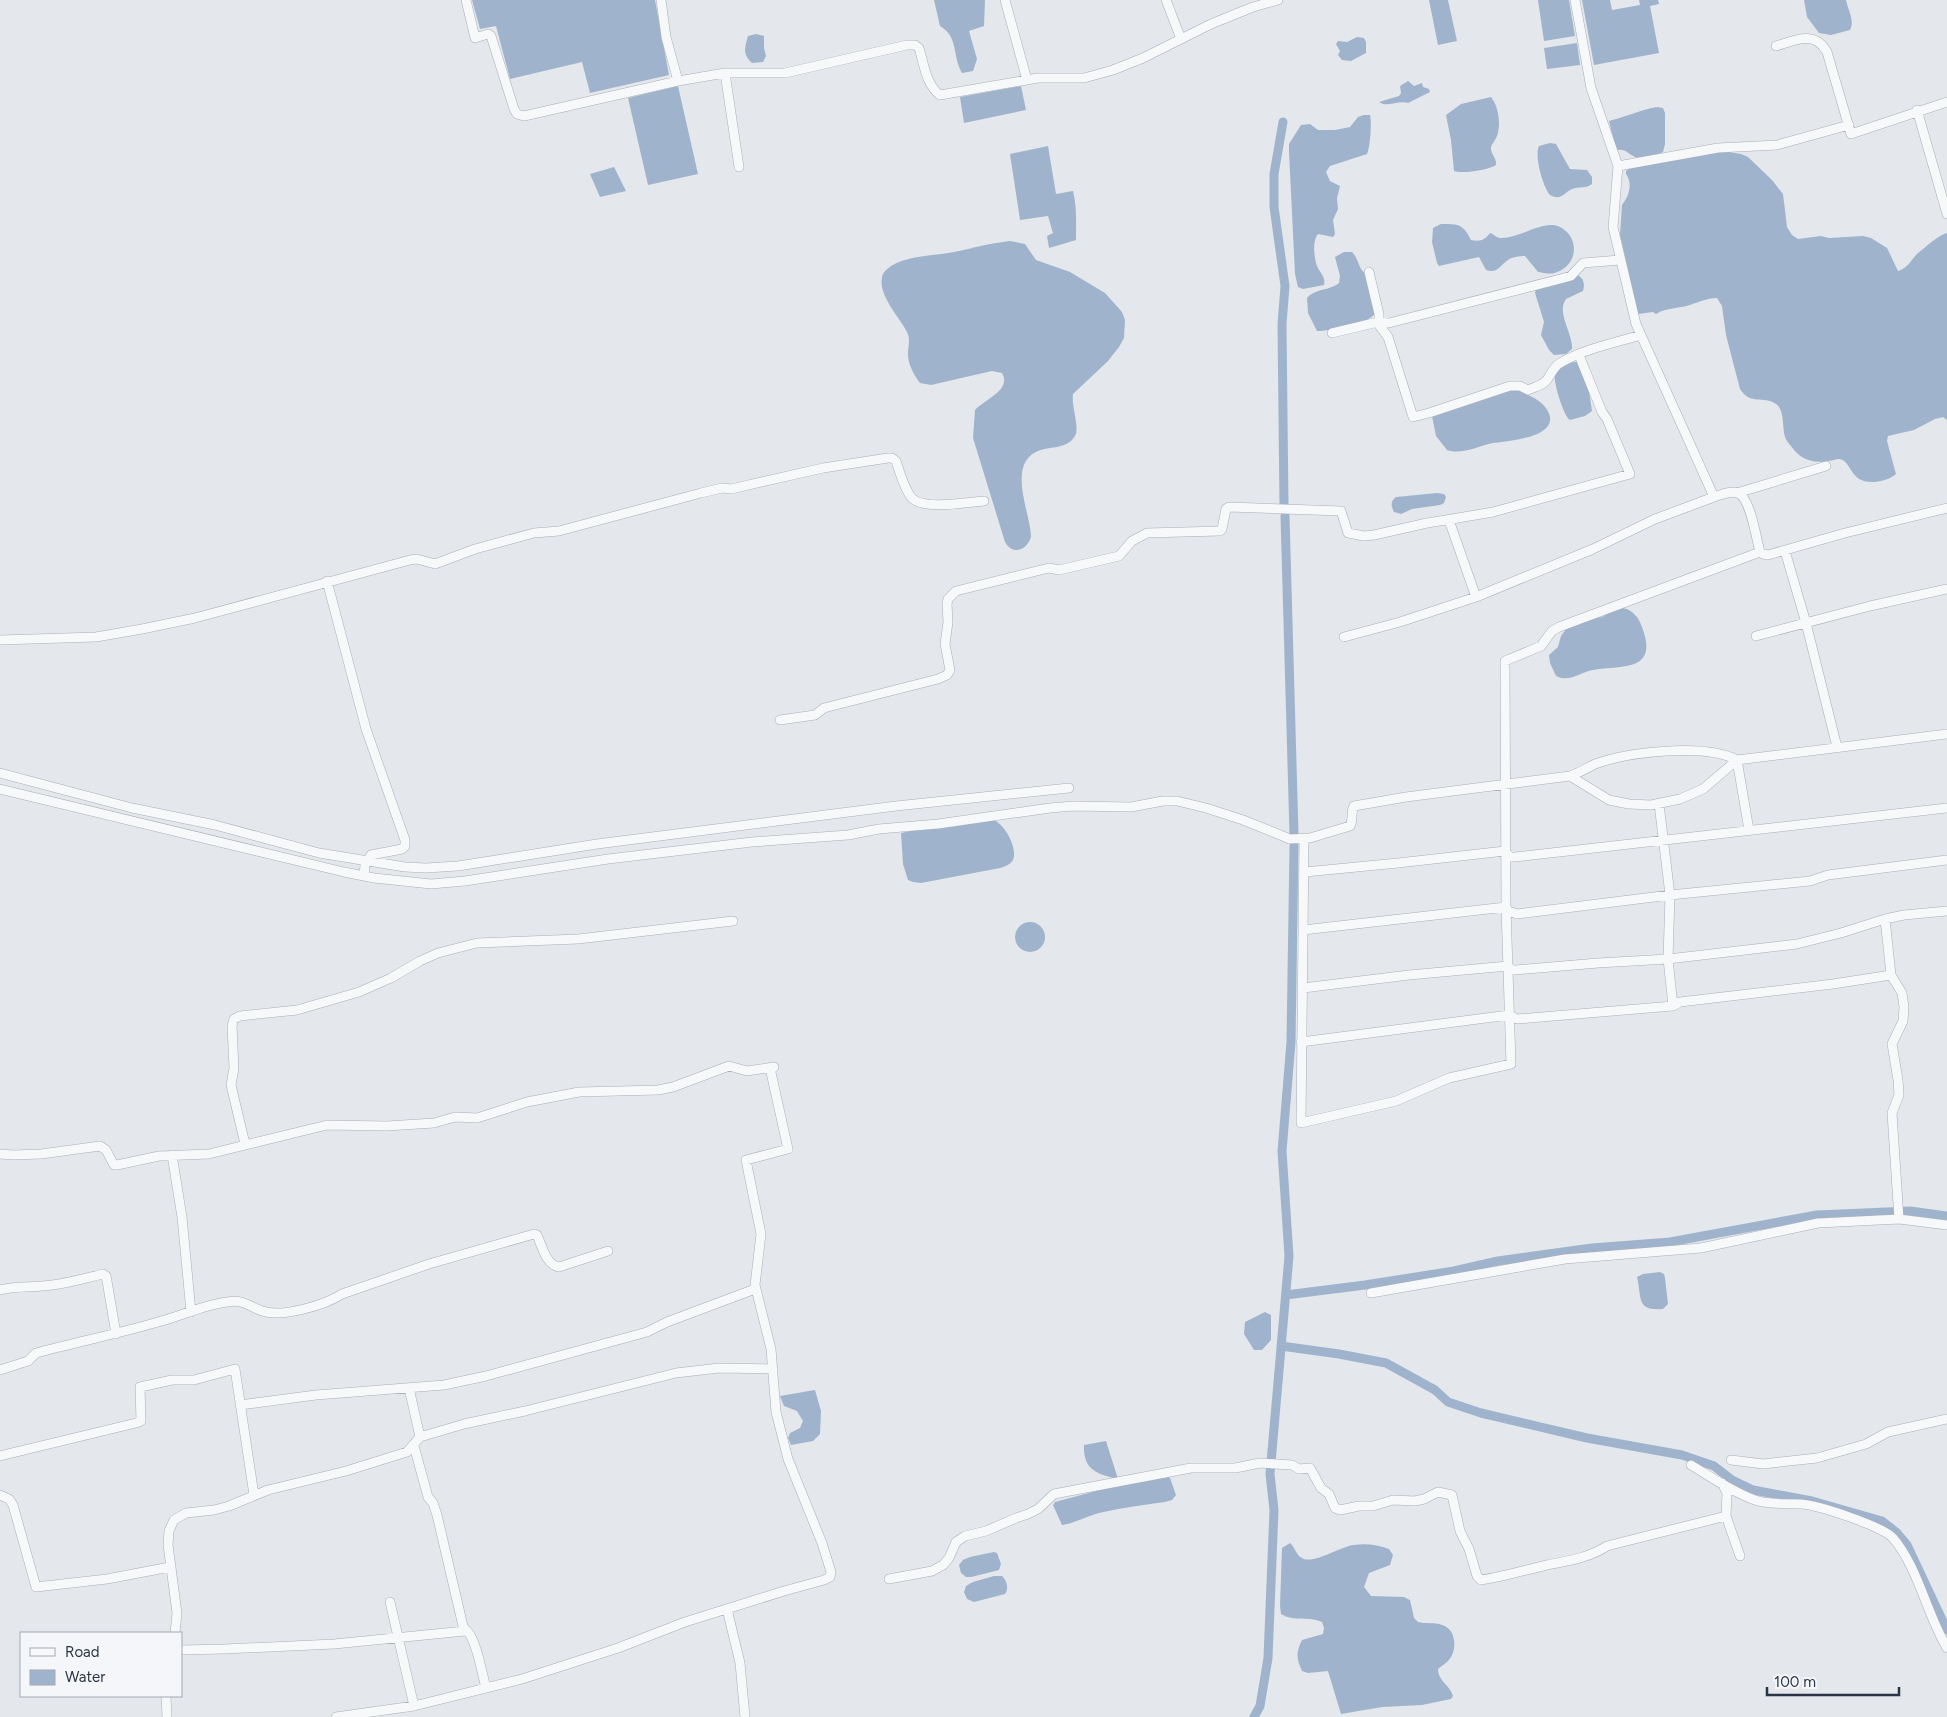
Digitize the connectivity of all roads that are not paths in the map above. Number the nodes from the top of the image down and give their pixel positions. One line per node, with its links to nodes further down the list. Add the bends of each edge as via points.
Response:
1 (466, 0): 11 (street, via 475,38 492,36 517,114 529,115)
2 (661, 0): 11 (street, via 666,37)
3 (1005, 0): 10 (street)
4 (1166, 0): 7 (street)
5 (1278, 0): 7 (street)
6 (1575, 0): 15 (street, via 1591,88)
7 (1181, 39): 10 (street, via 1113,70 1084,78)
8 (1776, 46): 14 (street, via 1811,38 1823,45)
9 (725, 74): 10 (street, via 786,73 915,45 919,48 930,83 940,95); 11 (street); 16 (street)
10 (1027, 80)
11 (678, 81)
12 (1947, 102): 13 (street)
13 (1917, 110): 14 (street, via 1851,134); 17 (street)
14 (1849, 125): 15 (street, via 1777,145 1718,148)
15 (1618, 166): 18 (street, via 1613,227)
16 (739, 167)
17 (1947, 214)
18 (1620, 260): 20 (street, via 1583,263 1571,276 1426,314); 22 (street)
19 (1369, 272): 20 (street)
20 (1378, 322): 21 (street); 23 (street, via 1388,336 1413,416 1510,386 1528,390 1544,383 1556,365)
21 (1332, 333)
22 (1641, 335): 23 (street); 26 (street)
23 (1579, 355): 29 (street, via 1630,474 1493,512)
24 (1826, 466): 25 (street)
25 (1737, 493): 26 (street); 31 (street, via 1747,504)
26 (1714, 496): 34 (street)
27 (984, 501): 32 (street, via 919,503 908,492 896,461 888,458 823,468 731,489 715,489 559,531 522,536 435,564 410,560)
28 (1947, 508): 30 (street)
29 (1446, 520): 34 (street, via 1450,523); 39 (street, via 1364,536 1348,533 1343,513 1336,510 1229,507 1220,531 1147,533 1132,541 1119,556 1059,570 1049,568 956,591 947,604 945,644 950,670 947,675 824,708 815,715)
30 (1785, 551): 31 (street, via 1768,555); 35 (street)
31 (1760, 552): 45 (street, via 1559,626 1541,646 1505,661)
32 (327, 582): 38 (street, via 195,618 96,637); 55 (street, via 366,729 405,840 402,849 371,855)
33 (1947, 589): 35 (street)
34 (1476, 597): 37 (street)
35 (1806, 622): 36 (street); 41 (street)
36 (1756, 636)
37 (1344, 637)
38 (0, 640)
39 (780, 720)
40 (1947, 734): 41 (street)
41 (1837, 747): 42 (street)
42 (1737, 760): 44 (street, via 1724,754 1696,750 1651,753 1611,760); 48 (street, via 1703,789); 50 (street)
43 (0, 773): 55 (street, via 291,846)
44 (1570, 776): 45 (street); 48 (street, via 1609,800)
45 (1506, 784): 51 (street, via 1354,806 1350,826); 53 (street)
46 (1068, 788): 55 (street, via 704,830 458,866 412,867)
47 (0, 789): 57 (street)
48 (1659, 804): 52 (street)
49 (1947, 808): 50 (street)
50 (1749, 830): 52 (street)
51 (1304, 839): 56 (street); 57 (street, via 1290,840 1243,820 1188,803 1163,801 1131,807 1050,808 848,834 752,842 608,859 465,881 431,884)
52 (1664, 840): 53 (street, via 1515,857 1510,857); 58 (street)
53 (1505, 851): 56 (street); 59 (street)
54 (1947, 860): 58 (street, via 1828,875 1810,881)
55 (367, 861): 57 (street)
56 (1305, 872): 63 (street)
57 (364, 876)
58 (1670, 895): 59 (street, via 1517,914 1512,914); 64 (street)
59 (1506, 907): 63 (street); 65 (street)
60 (1947, 911): 61 (street)
61 (1884, 919): 64 (street, via 1797,944); 66 (street)
62 (733, 921): 71 (street, via 578,939 476,943 438,953 359,992 298,1010 240,1016 234,1019 232,1026 234,1068 231,1085)
63 (1303, 930): 67 (street)
64 (1668, 959): 65 (street, via 1515,970); 68 (street)
65 (1508, 966): 67 (street); 69 (street)
66 (1890, 975): 68 (street, via 1680,1002); 74 (street, via 1902,993 1904,1008 1903,1021 1892,1044 1898,1080 1898,1095 1892,1113)
67 (1302, 988): 70 (street)
68 (1673, 1006): 69 (street, via 1517,1019)
69 (1509, 1015): 70 (street); 70 (street, via 1511,1064 1449,1078 1396,1100 1301,1123)
70 (1301, 1042)
71 (245, 1144): 73 (street, via 198,1155); 77 (street, via 327,1125 387,1126 477,1118 527,1102 579,1092 674,1087 729,1066 747,1071 773,1067 788,1149 746,1160 762,1234)
72 (0, 1154): 73 (street, via 41,1154 100,1146 118,1166)
73 (172, 1154): 80 (street)
74 (1899, 1219): 75 (street); 79 (street, via 1818,1223 1701,1248 1565,1259)
75 (1947, 1225)
76 (608, 1251): 80 (street, via 554,1266 534,1234 421,1267 342,1294 334,1300 290,1312 274,1314 238,1301)
77 (755, 1288): 82 (street); 84 (street, via 626,1339 468,1380)
78 (0, 1290): 81 (street, via 55,1285 103,1274 107,1280)
79 (1371, 1293)
80 (191, 1312): 81 (street)
81 (116, 1334): 83 (street, via 36,1353 28,1361)
82 (773, 1369): 87 (street, via 719,1368 676,1373); 100 (street, via 776,1412 784,1445 831,1572 830,1577 824,1580)
83 (0, 1370)
84 (409, 1388): 85 (street); 87 (street)
85 (240, 1405): 89 (street, via 235,1368 194,1380 146,1385 140,1387 141,1421); 94 (street)
86 (1947, 1419): 90 (street, via 1888,1432 1866,1444 1817,1458 1763,1464)
87 (420, 1437): 88 (street)
88 (414, 1446): 94 (street, via 407,1452 346,1471); 101 (street, via 428,1497 437,1515)
89 (0, 1456)
90 (1731, 1460)
91 (1692, 1465): 92 (street)
92 (1722, 1483): 95 (street, via 1727,1493); 104 (street, via 1756,1501 1803,1504 1870,1525 1892,1538 1919,1584)
93 (0, 1495): 97 (street, via 13,1505 36,1587 107,1579)
94 (254, 1495): 97 (street, via 229,1506 186,1513 174,1520 169,1531)
95 (1726, 1516): 96 (street); 98 (street, via 1607,1546 1578,1558 1481,1580 1476,1576 1460,1531 1452,1495 1438,1492 1415,1501 1393,1500 1340,1510 1335,1508 1310,1468 1260,1463 1235,1468 1191,1468 1054,1494 1028,1514 965,1536 956,1542 943,1565 932,1571)
96 (1740, 1556)
97 (170, 1567): 102 (street, via 177,1613)
98 (889, 1579)
99 (390, 1602): 103 (street)
100 (727, 1608): 106 (street, via 585,1659); 111 (street, via 740,1663)
101 (465, 1631): 103 (street); 106 (street, via 470,1634)
102 (175, 1632)
103 (398, 1638): 105 (street); 108 (street)
104 (1947, 1648)
105 (182, 1650)
106 (486, 1688): 108 (street)
107 (166, 1697): 109 (street)
108 (414, 1706): 110 (street)
109 (167, 1717)
110 (336, 1717)
111 (745, 1717)

